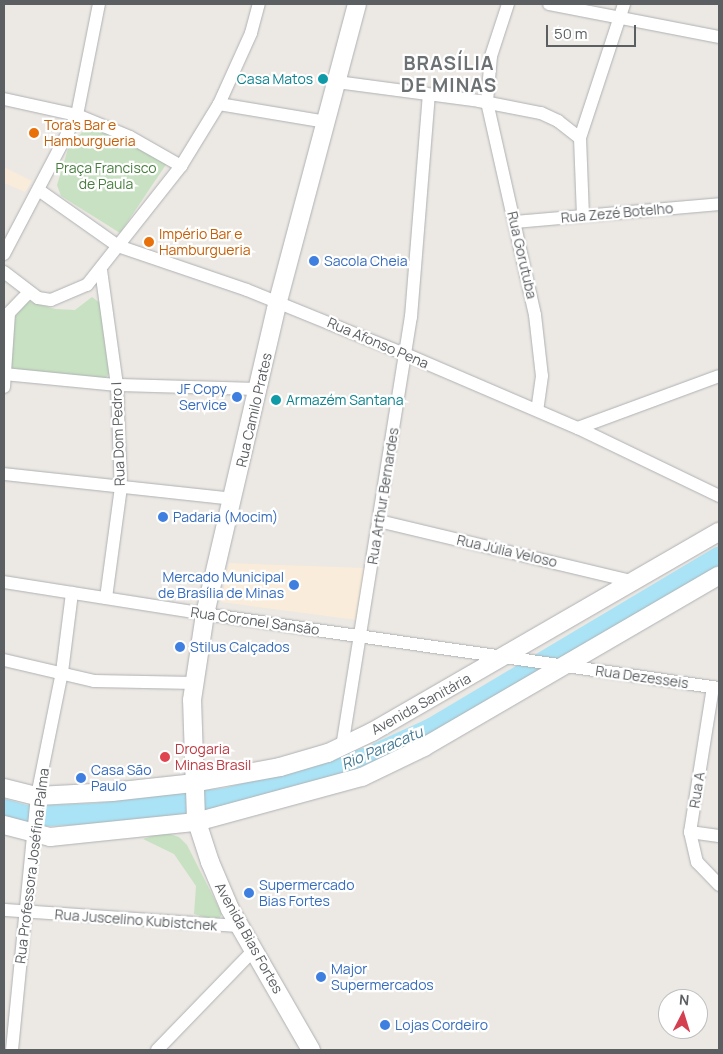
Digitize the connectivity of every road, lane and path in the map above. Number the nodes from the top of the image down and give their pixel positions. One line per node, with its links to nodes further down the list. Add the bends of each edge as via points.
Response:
1 (100, 4): 13 (street)
2 (259, 4): 12 (street, via 251,34)
3 (357, 4): 8 (street, Rua Camilo Prates)
4 (508, 4): 11 (street, Rua Gorutuba, via 491,56)
5 (549, 4): 6 (street)
6 (622, 10): 7 (street); 15 (street)
7 (719, 37)
8 (337, 82): 9 (street); 14 (street, Rua Camilo Prates)
9 (429, 95): 11 (street); 28 (street, Rua Arthur Bernardes, via 411,317)
10 (4, 99): 13 (street)
11 (486, 102): 15 (street, via 550,116); 20 (street, Rua Gorutuba)
12 (219, 104): 14 (street); 16 (street)
13 (77, 115): 16 (street, via 130,137); 17 (street)
14 (326, 122): 26 (street, Rua Camilo Prates)
15 (580, 138): 19 (street)
16 (181, 166): 21 (street)
17 (40, 191): 21 (street, Rua Afonso Pena); 22 (street)
18 (719, 204): 19 (street, Rua Zezé Botelho)
19 (583, 216): 20 (street, Rua Zezé Botelho)
20 (515, 222): 34 (street, Rua Gorutuba, via 531,292 541,361)
21 (118, 246): 23 (street); 26 (street, Rua Afonso Pena)
22 (4, 254)
23 (101, 270): 25 (street, via 88,285 51,300); 31 (street, Rua Dom Pedro I)
24 (4, 272): 25 (street)
25 (28, 293): 27 (street)
26 (278, 302): 28 (street, Rua Afonso Pena); 33 (street, Rua Camilo Prates)
27 (6, 316): 29 (street)
28 (405, 354): 34 (street, Rua Afonso Pena); 40 (street, Rua Arthur Bernardes)
29 (4, 374): 31 (street); 32 (street)
30 (719, 376): 35 (street)
31 (117, 385): 33 (street); 37 (street, Rua Dom Pedro I)
32 (4, 387)
33 (260, 389): 39 (street, Rua Camilo Prates)
34 (537, 410): 35 (street, Rua Afonso Pena)
35 (578, 428): 38 (street, Rua Afonso Pena)
36 (4, 474): 37 (street)
37 (120, 487): 39 (street); 46 (street, Rua Dom Pedro I)
38 (719, 496)
39 (233, 499): 47 (street, Rua Camilo Prates)
40 (379, 521): 44 (street, Rua Júlia Veloso); 48 (street, Rua Arthur Bernardes)
41 (719, 532): 44 (street, Avenida Sanitária)
42 (719, 576): 51 (street)
43 (4, 582): 45 (street, Rua Coronel Sansão)
44 (636, 582): 49 (street, Avenida Sanitária)
45 (72, 593): 46 (street, Rua Coronel Sansão); 52 (street, Rua Professora Joséfina Palma)
46 (106, 598): 47 (street, Rua Coronel Sansão)
47 (205, 614): 48 (street, Rua Coronel Sansão); 53 (street, Rua Camilo Prates)
48 (362, 635): 49 (street, Rua Coronel Sansão); 55 (street, Rua Arthur Bernardes)
49 (506, 656): 51 (street, Rua Dezesseis); 55 (street, Avenida Sanitária)
50 (4, 660): 52 (street)
51 (565, 665): 54 (street, Rua Dezesseis); 59 (street, via 424,747 362,778)
52 (62, 672): 53 (street, via 77,679 106,683); 58 (street, Rua Professora Joséfina Palma)
53 (194, 683): 56 (street, Rua Camilo Prates, via 191,721)
54 (716, 688): 62 (street, Rua A)
55 (342, 747): 56 (street, Avenida Sanitária, via 280,767)
56 (194, 786): 58 (street, Avenida Sanitária); 59 (street, Rua Camilo Prates)
57 (4, 788): 58 (street, Avenida Sanitária)
58 (37, 800): 61 (street, Rua Professora Joséfina Palma)
59 (196, 821): 61 (street, via 73,836); 67 (street, Avenida Bias Fortes, via 218,884)
60 (4, 825): 61 (street)
61 (34, 831): 66 (street, Rua Professora Joséfina Palma)
62 (690, 832): 63 (street); 64 (street, Rua A, via 698,862)
63 (719, 836)
64 (719, 885)
65 (4, 910): 66 (street, Rua Juscelino Kubistchek)
66 (26, 912): 67 (street, Rua Juscelino Kubistchek); 69 (street, Rua Professora Joséfina Palma)
67 (239, 926): 68 (street, Avenida Bias Fortes)
68 (254, 950): 70 (street); 71 (street, Avenida Bias Fortes)
69 (12, 1050)
70 (157, 1050)
71 (311, 1050)

